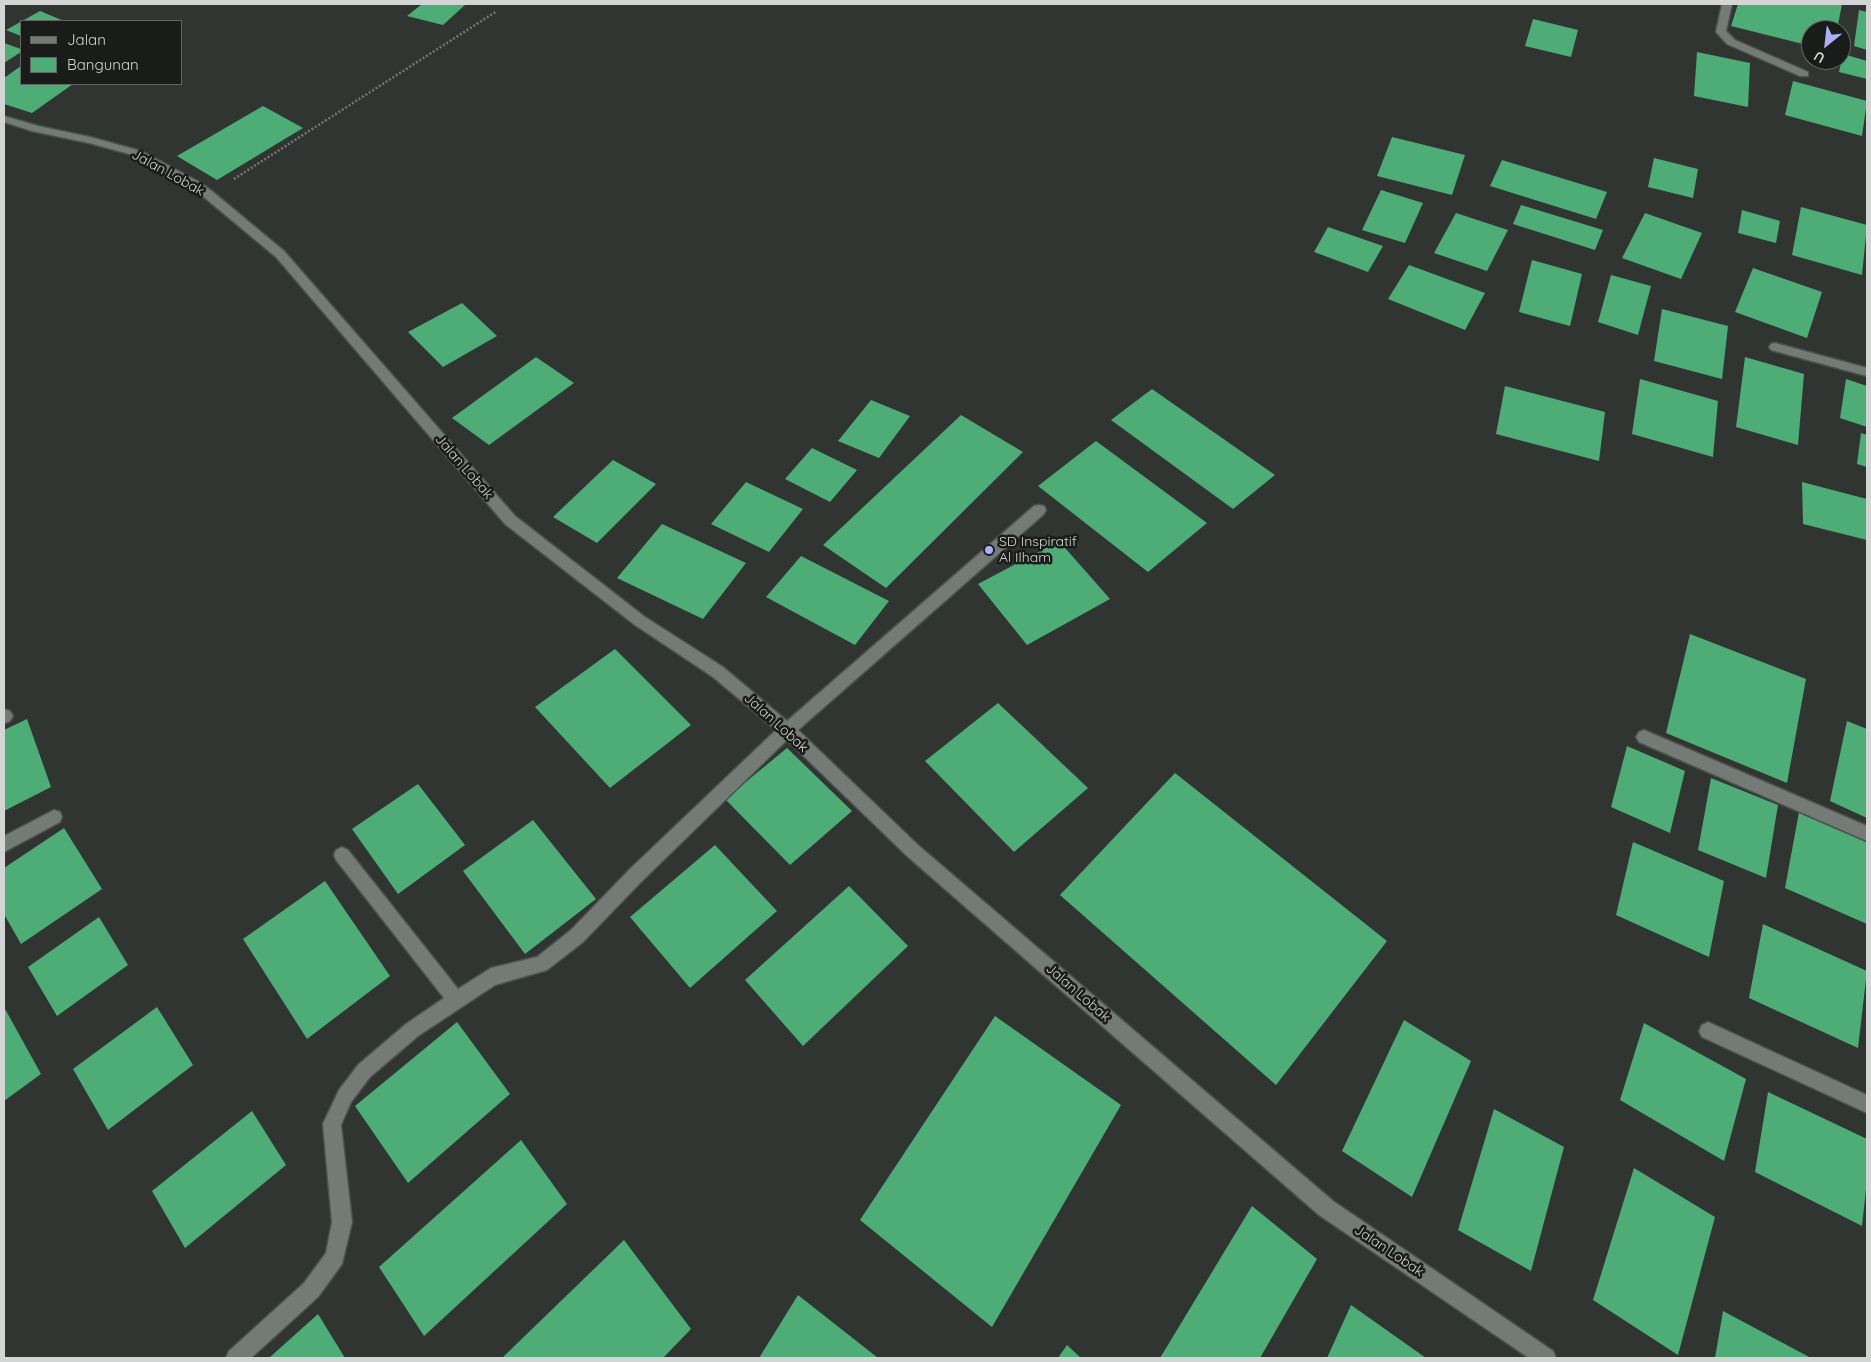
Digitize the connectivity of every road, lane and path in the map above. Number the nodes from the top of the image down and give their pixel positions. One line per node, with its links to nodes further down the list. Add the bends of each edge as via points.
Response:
1 (1727, 4): 3 (street, via 1721,32 1731,42)
2 (497, 11): 5 (path)
3 (1804, 74)
4 (4, 119): 5 (street, Jalan Lobak, via 137,153)
5 (209, 195): 9 (street, Jalan Lobak, via 280,254 510,520 640,620 718,672)
6 (1775, 347): 7 (street)
7 (1867, 372)
8 (1039, 510): 9 (street)
9 (786, 730): 15 (street, via 577,936 541,964 491,977); 19 (street, Jalan Lobak, via 913,851 1326,1208)
10 (1644, 737): 12 (street)
11 (54, 817): 13 (street)
12 (1867, 834)
13 (4, 844)
14 (342, 855): 15 (street)
15 (456, 1000): 18 (street, via 412,1030 364,1071 345,1096 332,1124 342,1222 335,1256 311,1290)
16 (1708, 1031): 17 (street)
17 (1867, 1104)
18 (236, 1358)
19 (1546, 1358)

